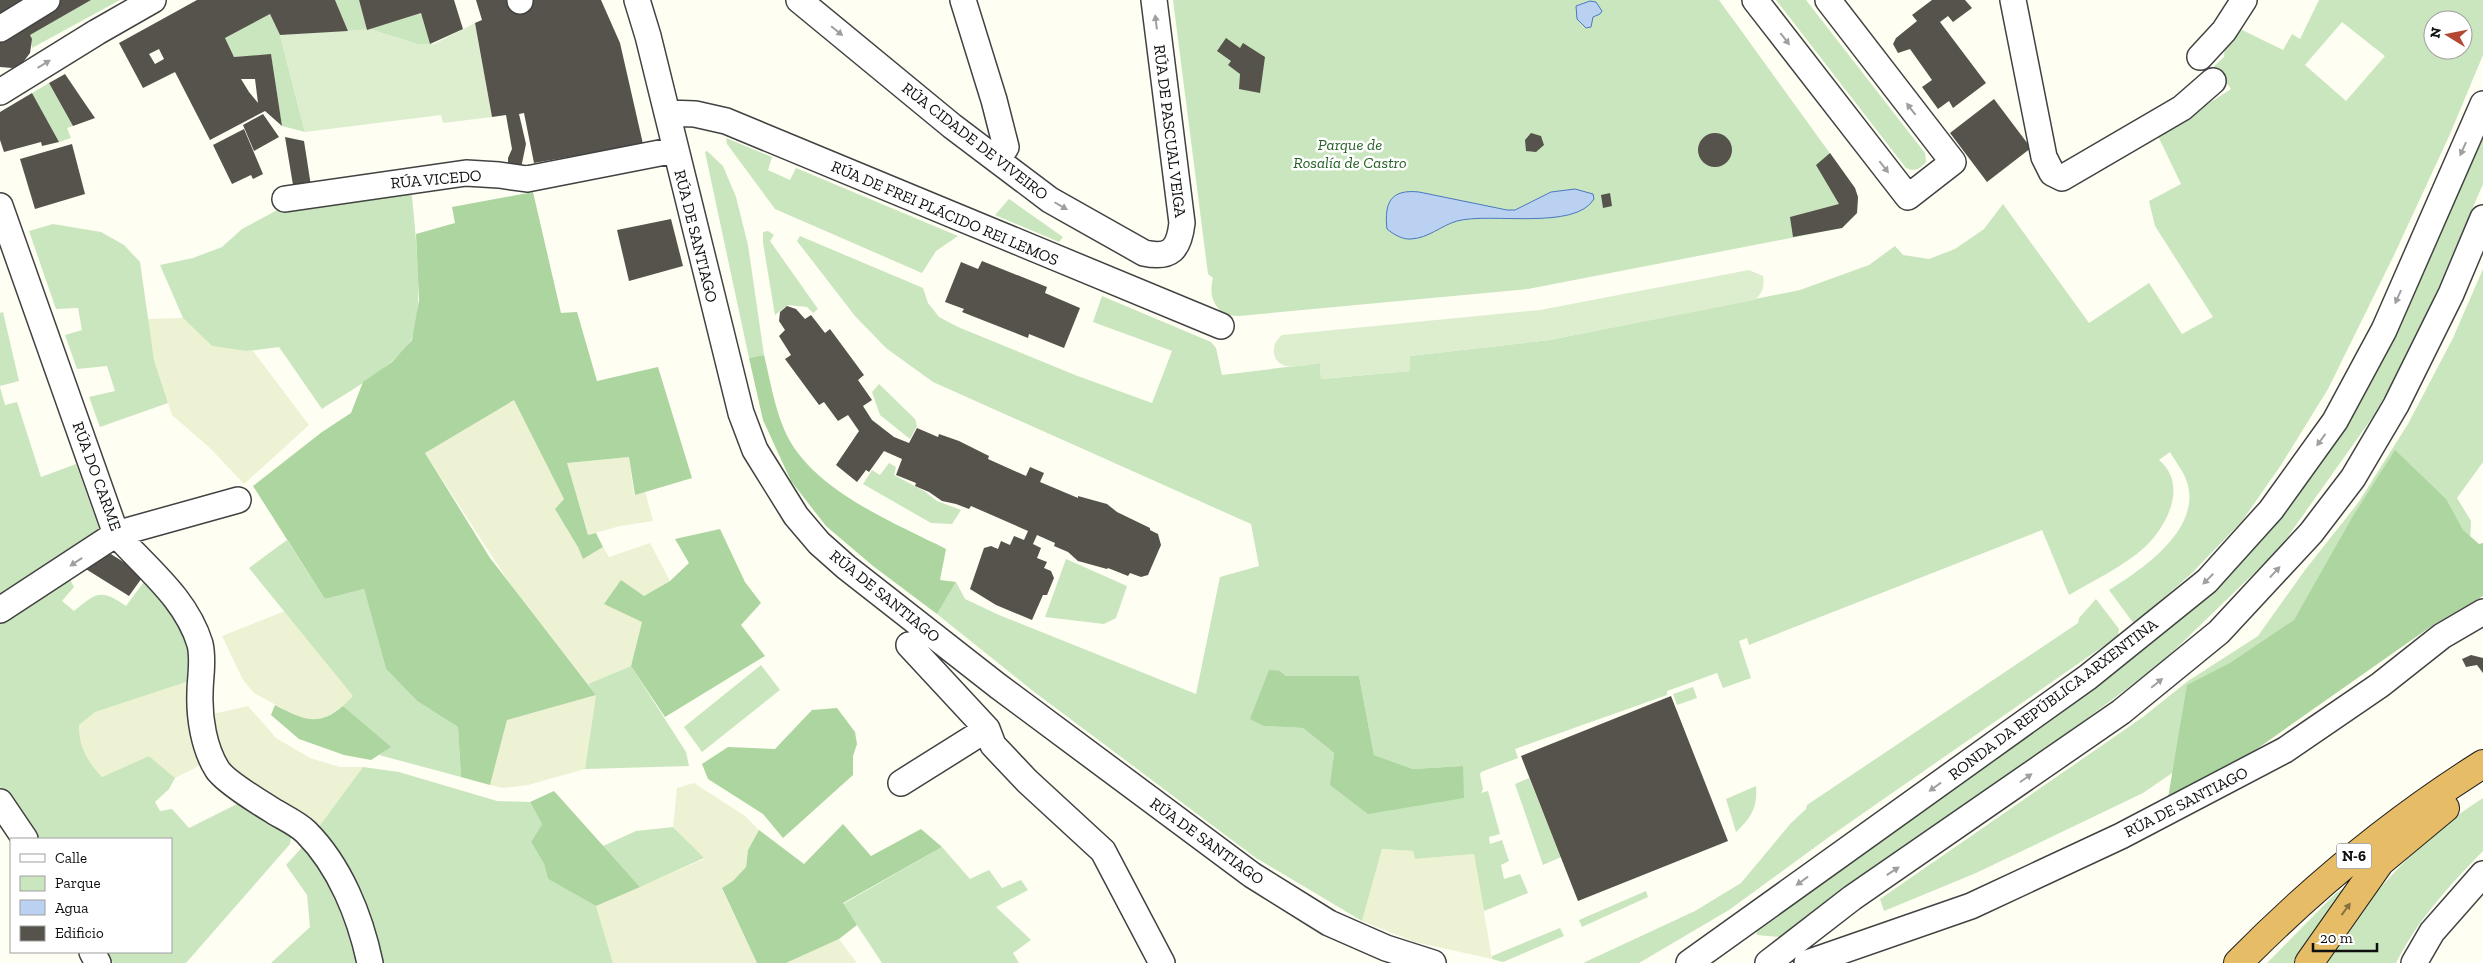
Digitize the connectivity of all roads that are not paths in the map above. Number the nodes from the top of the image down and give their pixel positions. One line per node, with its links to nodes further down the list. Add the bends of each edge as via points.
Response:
1 (47, 0): 11 (street)
2 (153, 0): 14 (street, one-way to 2)
3 (637, 0): 16 (street, RÚA DE SANTIAGO)
4 (799, 0): 18 (street, RÚA CIDADE DE VIVEIRO, one-way to 18)
5 (963, 0): 18 (street, via 1006,147)
6 (1154, 0): 22 (street, RÚA DE PASCUAL VEIGA, one-way to 6, via 1174,249 1182,223)
7 (1755, 0): 8 (street, one-way to 8, via 1908,197 1953,162)
8 (1828, 0)
9 (2013, 0): 13 (street, via 2044,157 2052,173 2062,178 2182,108)
10 (2244, 0): 12 (street, via 2224,31)
11 (0, 29)
12 (2200, 58)
13 (2213, 81)
14 (1, 89)
15 (2483, 104): 38 (street, RONDA DA REPÚBLICA ARXENTINA, one-way to 38, via 2384,330 2335,421 2271,510 2220,567 2088,677)
16 (666, 113): 17 (street, RÚA DE SANTIAGO); 23 (street, RÚA DE FREI PLÁCIDO REI LEMOS, via 695,114 726,121)
17 (675, 150): 19 (street, RÚA VICEDO, via 527,179 466,173); 29 (street, RÚA DE SANTIAGO, via 741,413 755,450 774,483 796,516 826,549)
18 (998, 160): 22 (street, RÚA CIDADE DE VIVEIRO, one-way to 22, via 1050,200 1136,249 1150,254)
19 (285, 199)
20 (0, 206): 25 (street, RÚA DO CARME)
21 (2483, 218): 37 (street, one-way to 21, via 2121,712 2219,632 2305,540 2353,478 2396,405 2451,294)
22 (1165, 254)
23 (1221, 326)
24 (238, 500): 25 (street)
25 (116, 534): 26 (street, one-way to 26); 41 (street, RÚA DO CARME, via 187,612 200,645 203,667 200,695 206,747 218,772 305,831 330,860 343,883)
26 (0, 610)
27 (2483, 612): 39 (street, RÚA DE SANTIAGO, via 2442,636 2380,685 2285,750 2121,836 1971,906)
28 (909, 645): 30 (street)
29 (998, 686): 30 (street, via 987,708); 40 (street, RÚA DE SANTIAGO, via 1252,875)
30 (986, 730): 33 (street); 42 (street, via 993,745 1027,781 1104,851)
31 (2483, 764): 48 (highway, N-6, via 2435,794 2363,848)
32 (2483, 778): 49 (highway, one-way to 32, via 2380,862)
33 (901, 783)
34 (0, 802): 35 (street)
35 (24, 838)
36 (2483, 874): 50 (street, via 2432,932)
37 (1852, 898): 39 (street, via 1840,928 1847,940); 46 (street)
38 (1727, 936): 44 (street, RONDA DA REPÚBLICA ARXENTINA); 45 (street)
39 (1863, 944): 47 (street, RÚA DE SANTIAGO)
40 (1383, 956): 43 (street, RÚA DE SANTIAGO)
41 (370, 963)
42 (1162, 963)
43 (1432, 963)
44 (1689, 963)
45 (1721, 963)
46 (1768, 963)
47 (1807, 963)
48 (2238, 963)
49 (2308, 963)
50 (2414, 963)

